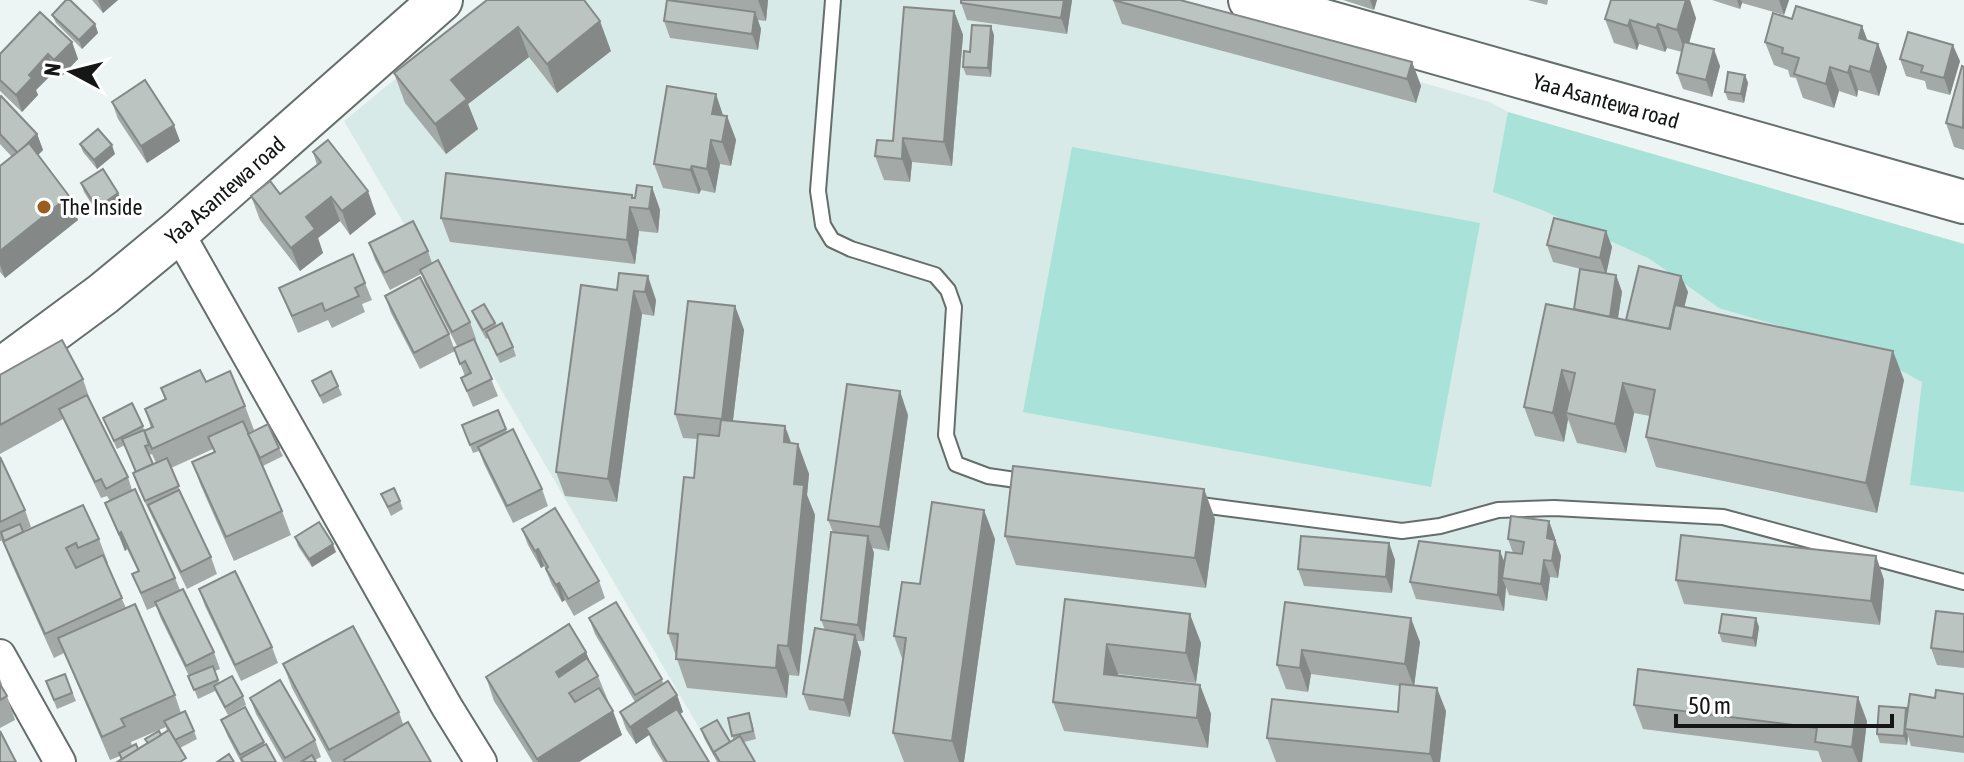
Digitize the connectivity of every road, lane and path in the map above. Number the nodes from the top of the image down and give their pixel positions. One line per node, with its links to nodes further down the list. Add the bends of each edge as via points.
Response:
1 (441, 0): 5 (street, Yaa Asantewa road)
2 (833, 0): 7 (lane, via 818,191 823,225 832,240 935,275 948,290 954,307 946,435 956,464 988,476)
3 (1250, 0): 4 (street, Yaa Asantewa road)
4 (1964, 202)
5 (178, 232): 6 (street, Yaa Asantewa road); 12 (street)
6 (0, 370)
7 (1049, 485)
8 (1172, 501): 9 (lane, via 1402,531 1498,510 1723,517)
9 (1964, 582)
10 (0, 655): 11 (street)
11 (60, 762)
12 (481, 762)

